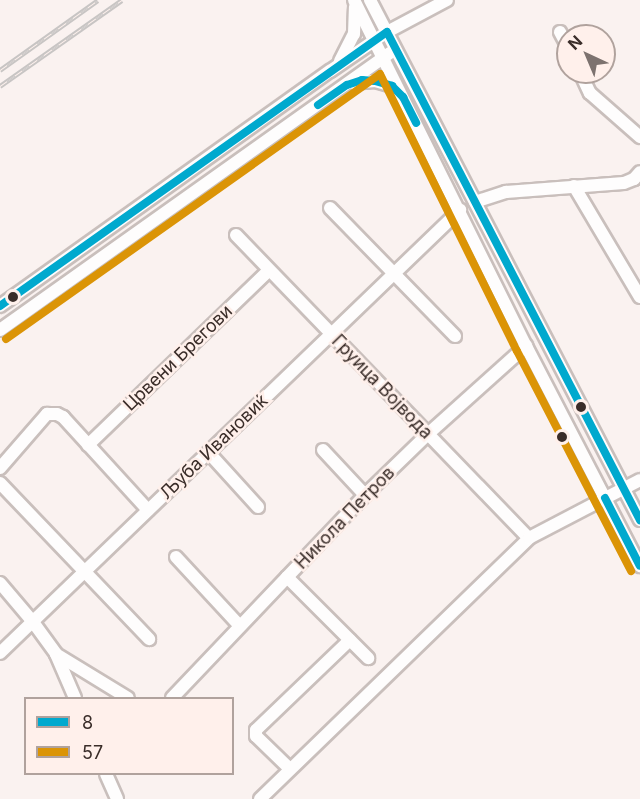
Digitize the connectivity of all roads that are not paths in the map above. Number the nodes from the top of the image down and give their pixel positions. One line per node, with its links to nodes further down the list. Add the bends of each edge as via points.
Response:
1 (354, 0): 5 (street); 8 (street, via 354,34 348,50)
2 (370, 0): 4 (street)
3 (447, 0): 4 (street)
4 (387, 32): 5 (street); 6 (street)
5 (375, 40): 7 (street); 8 (street)
6 (396, 49): 7 (street); 15 (street)
7 (384, 58): 10 (street); 11 (street)
8 (330, 72): 22 (street)
9 (586, 84): 12 (street, via 590,93)
10 (347, 85): 11 (street, via 375,81 392,86); 23 (street)
11 (403, 97): 17 (street)
12 (640, 137)
13 (640, 172): 14 (street, via 630,181)
14 (574, 186): 15 (street, via 506,192); 21 (street)
15 (475, 201): 34 (street)
16 (330, 208): 20 (street)
17 (460, 210): 20 (street, Љуба Ивановиќ); 26 (street)
18 (236, 235): 19 (street, Груица Војвода)
19 (268, 271): 24 (street, Груица Војвода); 28 (street, Црвени Брегови)
20 (395, 274): 24 (street, Љуба Ивановиќ); 25 (street)
21 (640, 297)
22 (0, 306)
23 (0, 330)
24 (331, 334): 27 (street, Груица Војвода); 30 (street, Љуба Ивановиќ)
25 (455, 336)
26 (526, 346): 27 (street, Никола Петров); 36 (street)
27 (428, 434): 35 (street, Никола Петров); 40 (street, Груица Војвода)
28 (88, 446): 31 (street, via 63,417 47,414); 38 (street)
29 (323, 450): 35 (street)
30 (209, 453): 37 (street); 38 (street, Љуба Ивановиќ)
31 (0, 468)
32 (640, 480): 34 (street)
33 (0, 483): 43 (street)
34 (624, 488): 36 (street); 39 (street)
35 (365, 495): 44 (street, Никола Петров)
36 (605, 498): 40 (street); 42 (street)
37 (258, 507)
38 (148, 510): 43 (street, Љуба Ивановиќ)
39 (640, 520)
40 (529, 538): 56 (street)
41 (176, 557): 47 (street)
42 (640, 566)
43 (86, 571): 46 (street, Љуба Ивановиќ); 48 (street)
44 (287, 577): 47 (street, Никола Петров); 49 (street)
45 (0, 583): 46 (street)
46 (33, 622): 50 (street, Љуба Ивановиќ); 51 (street)
47 (240, 626): 55 (street, Никола Петров)
48 (149, 639)
49 (350, 640): 52 (street); 56 (street, via 256,730 256,736)
50 (0, 653)
51 (56, 654): 53 (street); 54 (street)
52 (368, 658)
53 (74, 697)
54 (125, 697)
55 (174, 697)
56 (290, 769): 59 (street)
57 (106, 775): 58 (street)
58 (117, 799)
59 (260, 799)

